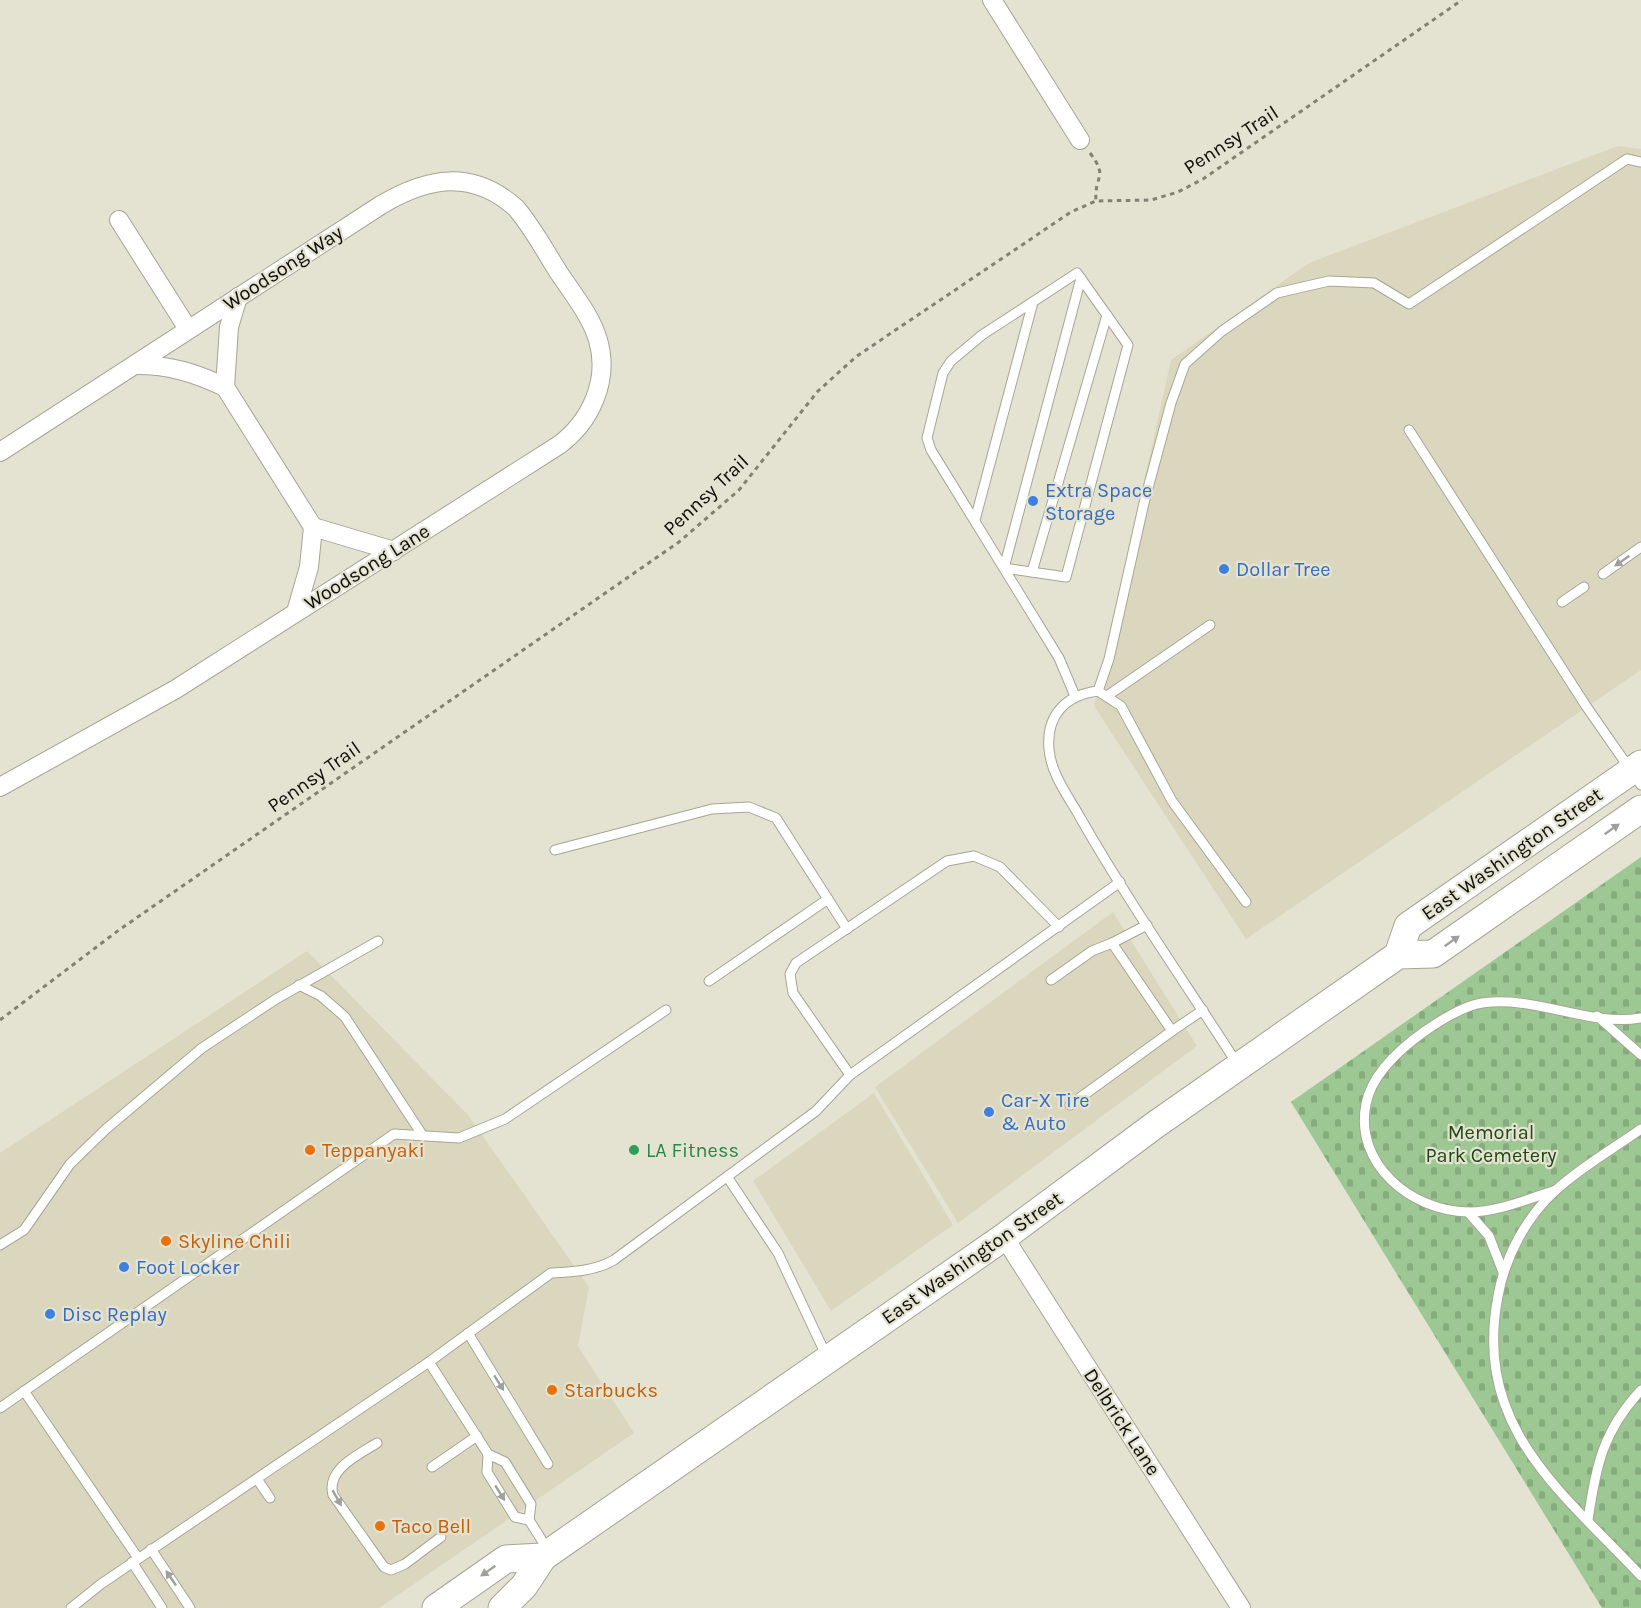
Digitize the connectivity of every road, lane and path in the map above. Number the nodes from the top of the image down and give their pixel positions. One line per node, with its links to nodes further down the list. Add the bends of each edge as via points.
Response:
1 (992, 0): 3 (street)
2 (1462, 0): 5 (path, Pennsy Trail, via 1203,179 1152,200)
3 (1080, 140): 5 (path, via 1100,167)
4 (1641, 162): 28 (lane, via 1627,159 1409,304 1374,282 1329,281 1277,294 1222,331 1185,364 1144,503 1109,659)
5 (1096, 201): 51 (path, Pennsy Trail, via 1071,212 857,356 818,391 739,490 679,542 118,930)
6 (119, 220): 12 (street)
7 (558, 270): 9 (street, Woodsong Way, via 527,220 501,194 468,183 443,181 403,192); 20 (street, Woodsong Lane, via 598,341 599,384 588,415 559,445)
8 (1080, 278): 10 (lane, via 1077,273); 11 (lane); 21 (lane)
9 (238, 297): 12 (street, Woodsong Way); 14 (street, via 229,327)
10 (1033, 302): 17 (lane); 17 (lane, via 974,342 943,373 927,438 930,450)
11 (1107, 315): 22 (lane); 22 (lane, via 1128,345 1066,577)
12 (188, 329): 13 (street, Woodsong Way)
13 (137, 365): 14 (street, via 185,370); 16 (street, Woodsong Way)
14 (225, 387): 18 (street)
15 (1409, 430): 31 (lane, via 1586,706)
16 (0, 452)
17 (975, 520): 21 (lane)
18 (313, 528): 20 (street); 26 (street, via 309,567)
19 (1641, 547): 23 (lane, one-way to 23)
20 (394, 550): 26 (street, Woodsong Lane)
21 (1004, 567): 22 (lane); 29 (lane, via 1059,658)
22 (1032, 572)
23 (1603, 574)
24 (1584, 587): 25 (lane)
25 (1562, 602)
26 (296, 612): 32 (street, Woodsong Lane, via 176,689)
27 (1210, 625): 30 (lane)
28 (1098, 691): 29 (lane); 30 (lane)
29 (1075, 696): 35 (lane, via 1061,705 1053,719 1048,736 1053,769)
30 (1107, 696): 37 (lane, via 1121,706 1172,801)
31 (1638, 773): 43 (main road, East Washington Street, via 1408,926)
32 (0, 787)
33 (1641, 809): 43 (main road, East Washington Street, one-way to 33, via 1433,954)
34 (555, 850): 36 (lane, via 712,809 749,807 776,818)
35 (1120, 882): 38 (lane); 39 (lane)
36 (828, 899): 40 (lane); 45 (lane)
37 (1246, 903)
38 (1147, 925): 42 (lane); 48 (lane)
39 (1059, 927): 40 (lane, via 1000,867 974,856 947,861); 55 (lane)
40 (848, 929): 55 (lane, via 796,963 790,974 793,993)
41 (378, 941): 46 (lane)
42 (1112, 944): 44 (lane, via 1092,951); 52 (lane)
43 (1398, 955): 54 (main road, East Washington Street)
44 (1050, 980)
45 (709, 981)
46 (299, 985): 58 (lane, via 321,996 345,1017); 63 (lane, via 202,1048 106,1129 70,1164 24,1230)
47 (666, 1010): 58 (lane, via 505,1119 459,1138)
48 (1203, 1010): 52 (lane); 54 (lane)
49 (1597, 1017): 50 (lane); 53 (lane); 61 (lane, via 1517,1004 1481,1003 1442,1019 1405,1045 1380,1073 1366,1102 1365,1118 1371,1151 1386,1175 1409,1197 1438,1208)
50 (1641, 1018)
51 (0, 1020)
52 (1172, 1031): 56 (lane)
53 (1641, 1055)
54 (1239, 1066): 62 (main road, East Washington Street)
55 (850, 1075): 59 (lane, via 816,1111)
56 (1070, 1105)
57 (1641, 1129): 60 (lane)
58 (423, 1136): 69 (lane, via 394,1134)
59 (728, 1178): 65 (lane, via 604,1266 551,1273); 66 (lane, via 778,1253)
60 (1556, 1190): 61 (lane, via 1510,1206); 64 (lane, via 1533,1215)
61 (1468, 1212): 64 (lane, via 1489,1236)
62 (1004, 1237): 66 (main road, East Washington Street); 90 (street, Delbrick Lane)
63 (0, 1245)
64 (1503, 1272): 79 (lane, via 1493,1320 1492,1353 1498,1387 1523,1445)
65 (468, 1333): 67 (lane); 74 (lane, one-way to 74)
66 (828, 1359): 82 (main road, East Washington Street)
67 (429, 1362): 71 (lane); 76 (lane)
68 (1641, 1390): 79 (lane, via 1613,1424 1602,1448)
69 (24, 1391): 70 (lane); 83 (lane)
70 (0, 1407)
71 (477, 1436): 73 (lane); 75 (lane)
72 (377, 1443): 80 (lane, one-way to 80, via 334,1475 330,1484 333,1495 384,1567 391,1570)
73 (488, 1454): 78 (lane, via 505,1462 531,1504); 78 (lane, one-way to 78, via 487,1472 514,1517)
74 (549, 1464)
75 (432, 1467)
76 (257, 1479): 77 (lane); 81 (lane)
77 (270, 1498)
78 (529, 1520): 82 (lane)
79 (1588, 1520): 84 (lane)
80 (441, 1537)
81 (151, 1549): 83 (lane); 87 (lane, one-way to 81)
82 (546, 1554): 88 (main road, one-way to 88, via 506,1559); 89 (main road, East Washington Street, via 524,1586)
83 (135, 1560): 85 (lane); 86 (lane)
84 (1641, 1576)
85 (71, 1608)
86 (162, 1608)
87 (190, 1608)
88 (436, 1608)
89 (502, 1608)
90 (1241, 1608)

